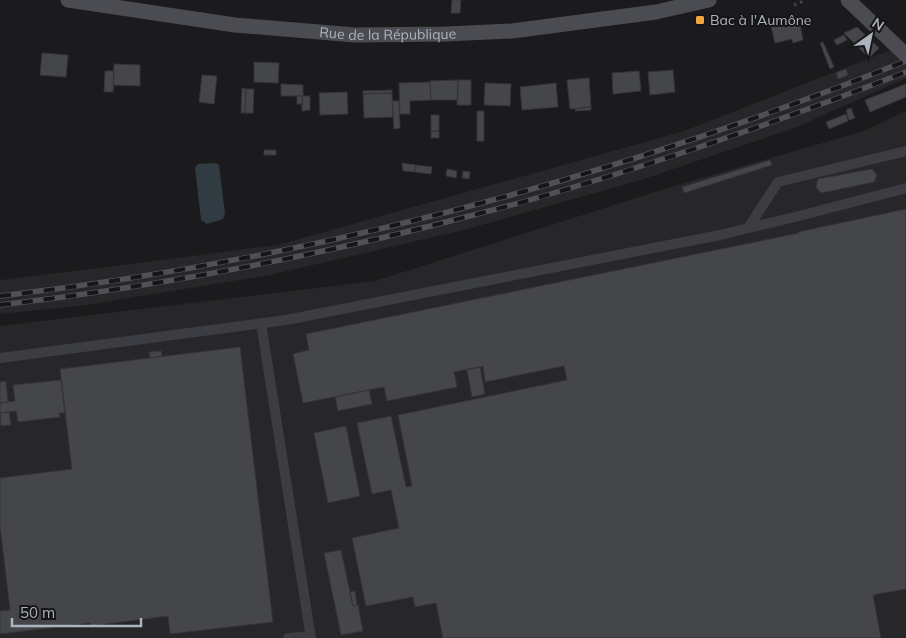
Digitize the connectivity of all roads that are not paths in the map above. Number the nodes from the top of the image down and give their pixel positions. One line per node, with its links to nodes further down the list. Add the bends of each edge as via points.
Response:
1 (68, 0): 2 (main road, Rue de la République, via 235,25 364,35 512,31 656,12)
2 (709, 0)
3 (848, 0): 4 (main road)
4 (906, 55)
5 (906, 151): 7 (lane, via 778,182)
6 (906, 188): 7 (lane)
7 (748, 228): 8 (lane)
8 (261, 323): 9 (lane); 10 (lane)
9 (0, 358)
10 (310, 637): 11 (lane)
11 (288, 638)

